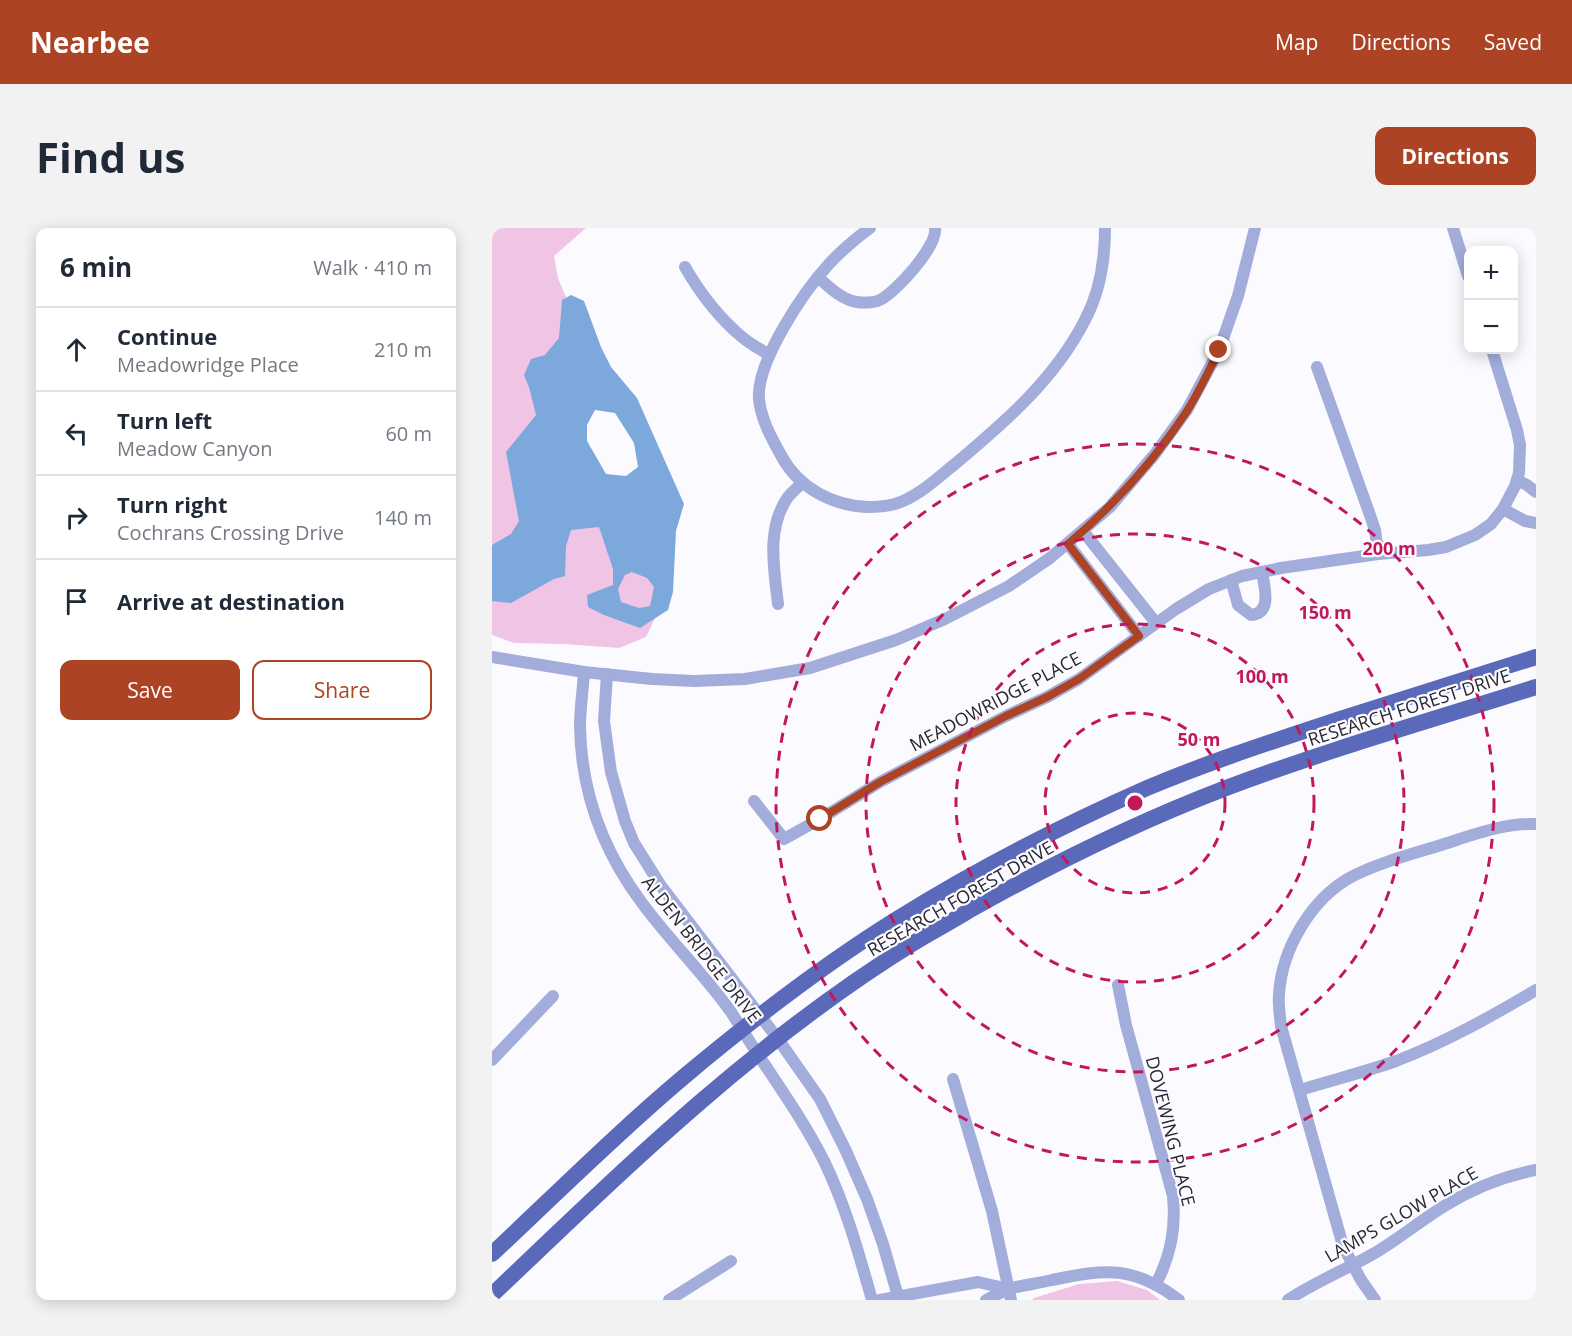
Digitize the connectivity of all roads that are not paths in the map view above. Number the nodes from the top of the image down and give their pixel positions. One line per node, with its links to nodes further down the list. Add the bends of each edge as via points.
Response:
1 (870, 228): 8 (street)
2 (934, 228): 8 (street, via 936,233 918,263 890,294 877,302 856,302)
3 (1105, 228): 13 (street, via 1099,284 1069,349 1041,384 988,436 928,486 896,504 851,506)
4 (1255, 228): 17 (street, via 1219,350 1187,410 1110,507)
5 (1453, 228): 6 (street)
6 (1464, 263)
7 (685, 267): 10 (street, via 719,315)
8 (818, 277): 10 (street, via 800,300)
9 (1493, 354): 12 (street, via 1520,445)
10 (769, 355): 13 (street, via 759,396 761,411 789,471)
11 (1317, 367): 19 (street, via 1375,530)
12 (1517, 480): 14 (street); 15 (street, MEADOWRIDGE PLACE)
13 (802, 483): 22 (street, via 788,496 774,534)
14 (1536, 492)
15 (1502, 510): 16 (street); 19 (street, MEADOWRIDGE PLACE, via 1483,530 1446,547)
16 (1536, 523)
17 (1083, 531): 18 (street); 23 (street)
18 (1068, 544): 24 (street); 28 (street, via 1009,586 945,619 846,658 745,679 652,680)
19 (1378, 554): 20 (street, MEADOWRIDGE PLACE)
20 (1262, 572): 21 (street, MEADOWRIDGE PLACE); 21 (street, via 1266,603 1256,614 1251,615 1239,605)
21 (1231, 580): 23 (street, MEADOWRIDGE PLACE, via 1209,589)
22 (778, 604)
23 (1156, 623): 24 (street, MEADOWRIDGE PLACE)
24 (1139, 636): 30 (street, MEADOWRIDGE PLACE, via 1079,679 880,782 784,839)
25 (492, 657): 27 (street)
26 (1536, 657): 35 (main road, RESEARCH FOREST DRIVE, via 1220,760 1068,824 979,870 896,920)
27 (584, 672): 28 (street); 36 (street, ALDEN BRIDGE DRIVE, via 581,752 591,806 601,832 624,878)
28 (607, 674): 35 (street, ALDEN BRIDGE DRIVE, via 604,721 611,772 634,843 661,886)
29 (1536, 687): 37 (main road, RESEARCH FOREST DRIVE, via 1259,776 1081,851 912,944)
30 (754, 801)
31 (1536, 824): 41 (street, via 1491,829 1384,863 1349,878 1312,911 1290,951 1279,996 1281,1026)
32 (1118, 985): 46 (street, DOVEWING PLACE, via 1173,1196 1173,1240)
33 (1536, 990): 41 (street, via 1459,1034 1394,1062)
34 (553, 996): 39 (street)
35 (761, 1016): 36 (main road, RESEARCH FOREST DRIVE); 37 (street, ALDEN BRIDGE DRIVE)
36 (742, 1030): 38 (street, ALDEN BRIDGE DRIVE); 43 (main road, RESEARCH FOREST DRIVE, via 635,1119)
37 (778, 1039): 38 (main road, RESEARCH FOREST DRIVE); 49 (street, ALDEN BRIDGE DRIVE, via 820,1099 846,1150 875,1221)
38 (757, 1053): 48 (main road, RESEARCH FOREST DRIVE, via 655,1141); 51 (street, ALDEN BRIDGE DRIVE, via 825,1163)
39 (492, 1060)
40 (953, 1079): 47 (street, via 992,1211)
41 (1300, 1090): 45 (street, via 1336,1226)
42 (1536, 1170): 45 (street, LAMPS GLOW PLACE, via 1497,1180 1465,1194)
43 (492, 1254)
44 (731, 1261): 50 (street)
45 (1352, 1264): 55 (street, LAMPS GLOW PLACE); 56 (street)
46 (1156, 1284): 47 (street, via 1129,1274 1099,1271); 54 (street)
47 (1010, 1294): 49 (street, via 978,1282); 53 (street)
48 (492, 1295)
49 (898, 1298): 52 (street)
50 (669, 1300)
51 (872, 1300)
52 (880, 1300)
53 (986, 1300)
54 (1179, 1300)
55 (1288, 1300)
56 (1375, 1300)

